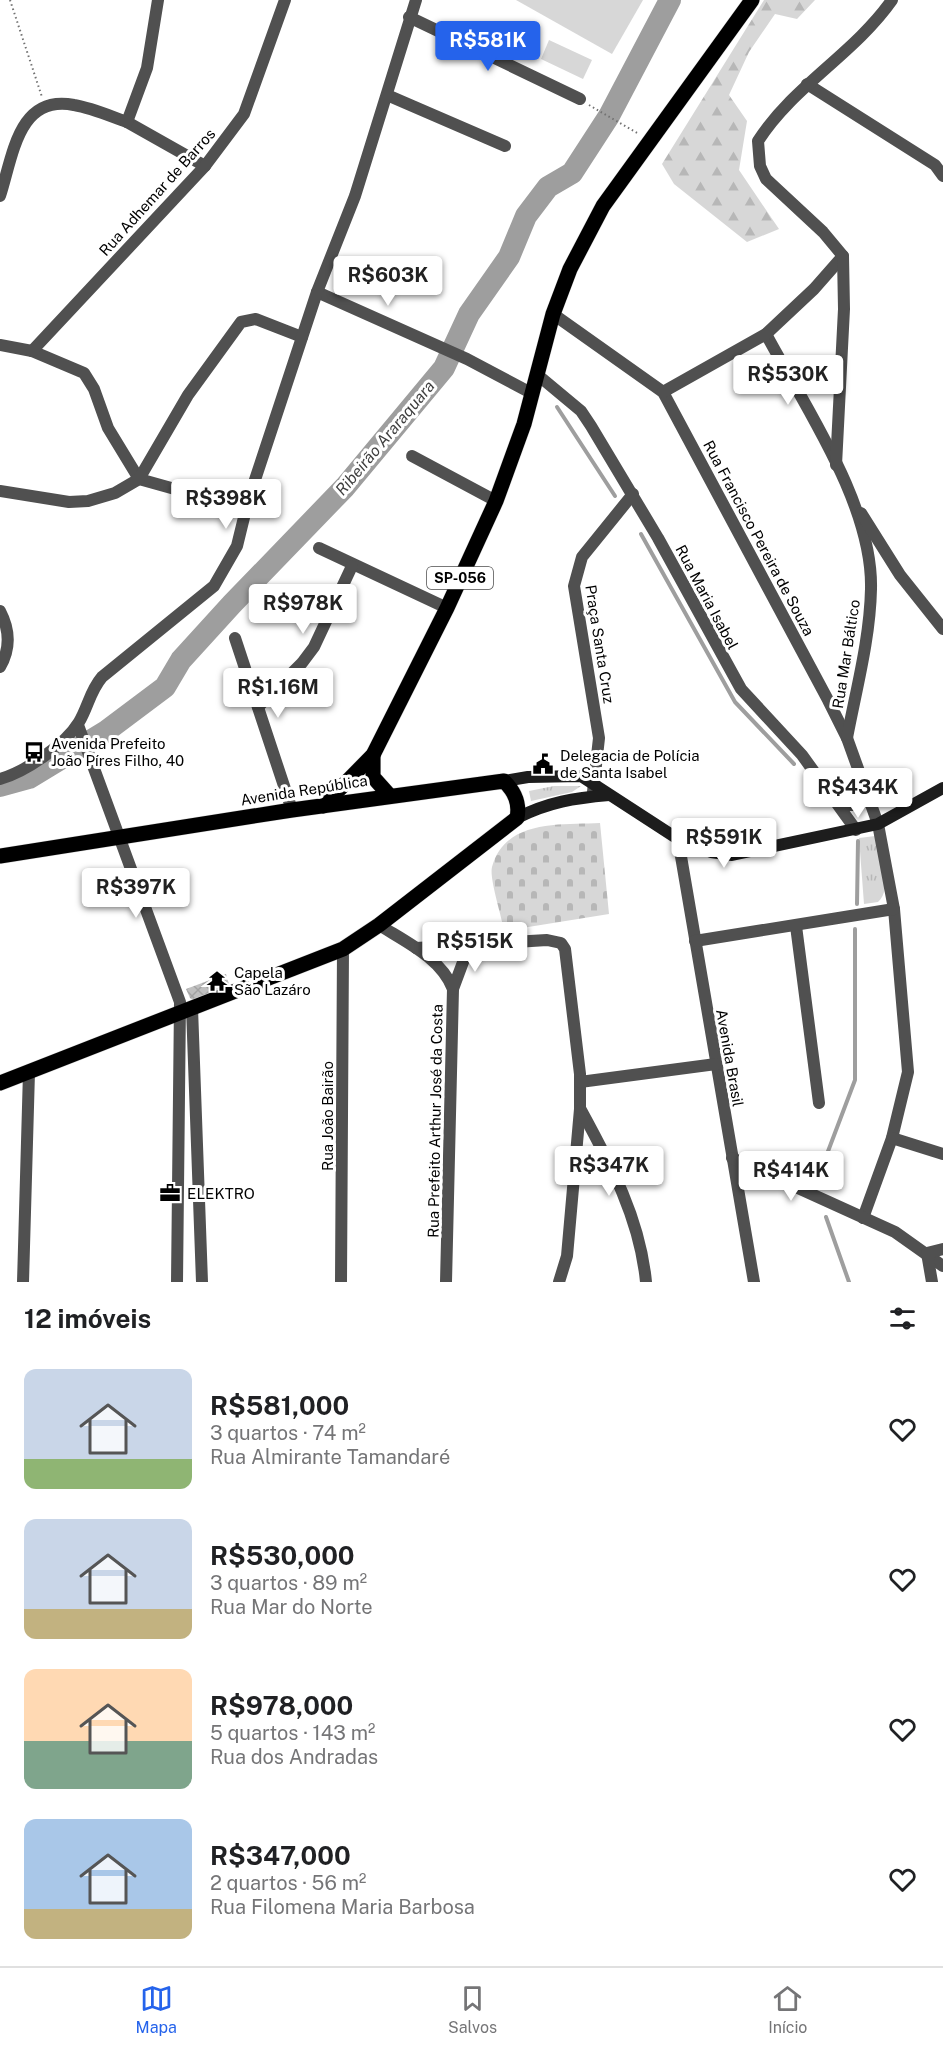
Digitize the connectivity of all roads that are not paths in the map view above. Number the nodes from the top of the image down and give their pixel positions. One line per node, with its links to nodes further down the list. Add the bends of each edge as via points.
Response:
1 (144, 0): 6 (street)
2 (285, 0): 13 (street, Rua Adhemar de Barros, via 244,114)
3 (416, 0): 7 (street)
4 (752, 0): 18 (main road, SP-056, via 603,206 570,269)
5 (892, 0): 8 (street, via 851,46)
6 (158, 1): 11 (street, via 147,68)
7 (409, 17): 9 (street); 10 (street)
8 (807, 84): 14 (street, via 935,165); 16 (street, via 758,141 760,166 777,192 824,232)
9 (387, 95): 12 (street); 17 (street, via 356,196)
10 (580, 99)
11 (127, 122): 13 (street); 15 (street, via 73,105 44,105 22,128)
12 (505, 146)
13 (205, 166): 22 (street, Rua Adhemar de Barros)
14 (943, 176)
15 (0, 196)
16 (843, 256): 19 (street); 27 (street, Rua Mar Báltico)
17 (317, 292): 20 (street); 25 (street, via 446,349)
18 (554, 314): 23 (main road, SP-056); 24 (street, Rua Francisco Pereira de Souza)
19 (766, 334): 24 (street); 27 (street)
20 (302, 337): 28 (street, via 256,320 241,321 188,395); 31 (street)
21 (0, 345): 22 (street)
22 (32, 351): 28 (street, via 84,373 108,428)
23 (539, 376): 25 (main road, SP-056); 30 (street, Rua Maria Isabel, via 581,411)
24 (663, 392): 43 (street, Rua Francisco Pereira de Souza)
25 (533, 394): 32 (main road, SP-056)
26 (412, 456): 32 (street)
27 (836, 465): 33 (street, Rua Mar Báltico)
28 (139, 479): 29 (street, via 115,493 88,501 69,502); 31 (street, via 182,491)
29 (0, 490)
30 (633, 494): 47 (street, Praça Santa Cruz, via 582,557 574,586 599,738); 53 (street, Rua Maria Isabel, via 741,689 802,755)
31 (248, 501): 42 (street, via 237,546 222,576 102,677 93,687)
32 (495, 501): 36 (main road, SP-056)
33 (855, 503): 38 (street, via 900,575); 43 (street, Rua Mar Báltico, via 871,587)
34 (319, 548): 35 (street)
35 (352, 566): 36 (street); 41 (street, via 314,647)
36 (447, 608): 44 (main road, SP-056)
37 (0, 611): 40 (street, via 9,638)
38 (943, 629)
39 (235, 638): 41 (street)
40 (0, 667)
41 (258, 706): 55 (street)
42 (81, 730): 45 (street, via 39,760); 59 (street)
43 (847, 738): 49 (street, Rua Francisco Pereira de Souza)
44 (373, 754): 51 (main road, via 373,777); 54 (main road, SP-056)
45 (0, 779)
46 (504, 781): 47 (street, Avenida República, via 574,775); 51 (main road, Avenida República); 56 (main road, via 516,797)
47 (593, 782): 50 (street, Avenida República); 52 (street, Praça Santa Cruz)
48 (943, 788): 57 (street, Avenida República)
49 (867, 794): 53 (street, via 854,805); 57 (street, Rua Francisco Pereira de Souza)
50 (609, 795): 52 (street); 60 (street, Avenida República)
51 (390, 796): 54 (main road, Avenida República)
52 (593, 797): 56 (street, via 546,804)
53 (839, 805): 58 (street, Rua Maria Isabel)
54 (323, 806): 55 (main road, Avenida República)
55 (292, 810): 59 (main road, Avenida República)
56 (517, 819): 63 (main road)
57 (878, 824): 58 (street, Avenida República); 62 (street, Rua Francisco Pereira de Souza)
58 (856, 830): 60 (street, Avenida República, via 732,855 711,852)
59 (122, 837): 61 (main road, Avenida República); 70 (street)
60 (678, 839): 65 (street, Avenida Brasil)
61 (0, 856)
62 (894, 909): 64 (street); 77 (street, Rua Francisco Pereira de Souza, via 908,1072)
63 (379, 925): 67 (street, Rua Prefeito Arthur José da Costa); 68 (main road)
64 (796, 926): 65 (street); 75 (street)
65 (695, 941): 71 (street, Avenida Brasil)
66 (469, 946): 67 (street); 69 (street); 73 (street, via 547,939 561,943 567,958)
67 (416, 948): 69 (street, Rua Prefeito Arthur José da Costa, via 448,976)
68 (343, 949): 70 (main road); 87 (street, Rua João Bairão)
69 (453, 989): 88 (street, Rua Prefeito Arthur José da Costa)
70 (187, 1010): 72 (main road); 85 (street); 86 (street)
71 (716, 1064): 73 (street); 79 (street, Avenida Brasil)
72 (29, 1072): 74 (main road); 84 (street)
73 (580, 1082): 76 (street)
74 (0, 1083)
75 (819, 1103)
76 (580, 1109): 89 (street, via 567,1256); 90 (street, via 617,1176 633,1217)
77 (892, 1138): 78 (street); 80 (street, Rua Francisco Pereira de Souza)
78 (943, 1154)
79 (732, 1158): 80 (street); 91 (street, Avenida Brasil)
80 (863, 1218): 82 (street, via 895,1232)
81 (943, 1249): 82 (street)
82 (927, 1253): 83 (street); 92 (street)
83 (943, 1266)
84 (23, 1282)
85 (177, 1282)
86 (202, 1282)
87 (341, 1282)
88 (446, 1282)
89 (559, 1282)
90 (646, 1282)
91 (754, 1282)
92 (932, 1282)

